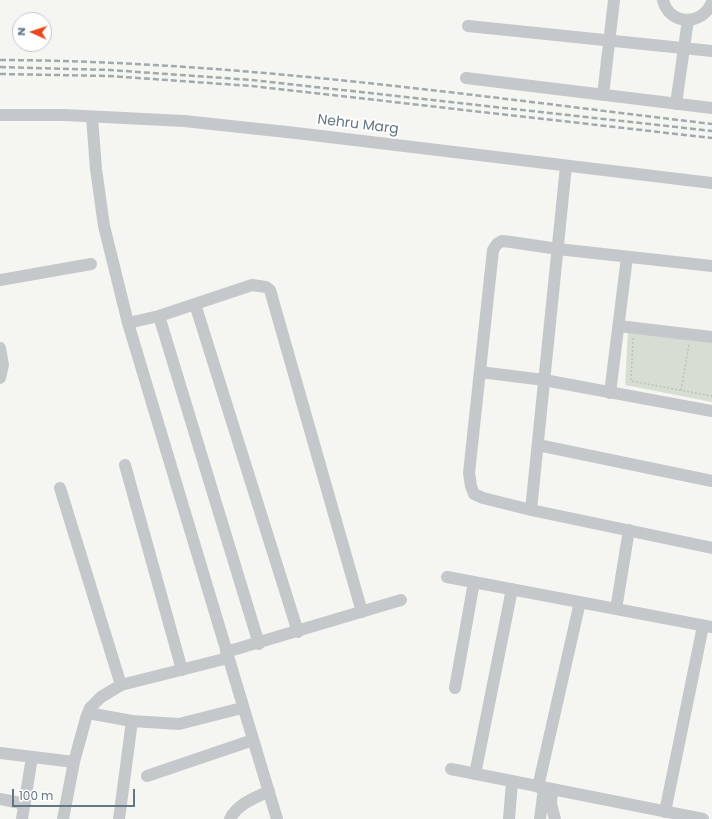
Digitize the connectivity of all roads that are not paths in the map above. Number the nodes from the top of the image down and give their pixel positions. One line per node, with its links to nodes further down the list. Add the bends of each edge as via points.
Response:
1 (614, 0): 6 (street)
2 (662, 0): 4 (street, via 670,14 677,19)
3 (712, 2): 4 (street, via 703,16)
4 (688, 20): 7 (street)
5 (468, 26): 6 (street)
6 (609, 41): 7 (street); 10 (street)
7 (684, 48): 8 (street); 11 (street)
8 (712, 51)
9 (466, 78): 10 (street)
10 (603, 95): 11 (street)
11 (676, 104): 12 (street)
12 (712, 108)
13 (0, 115): 14 (street, Nehru Marg)
14 (92, 117): 15 (street, Nehru Marg, via 169,120 281,131); 24 (street, via 95,161 106,232)
15 (566, 166): 16 (street, Nehru Marg); 17 (street)
16 (712, 183)
17 (558, 249): 18 (street); 28 (street, via 502,241 493,250); 30 (street)
18 (627, 256): 20 (street); 25 (street)
19 (91, 264): 21 (street)
20 (712, 266)
21 (0, 280)
22 (195, 304): 23 (street); 46 (street, via 252,285 270,290); 48 (street)
23 (159, 316): 24 (street); 49 (street)
24 (128, 323): 50 (street)
25 (619, 326): 26 (street); 31 (street)
26 (712, 337)
27 (0, 348): 29 (street, via 3,365)
28 (480, 372): 30 (street); 37 (street, via 470,464 471,486 474,494 483,498)
29 (0, 378)
30 (544, 380): 31 (street); 33 (street)
31 (610, 393): 32 (street)
32 (712, 411)
33 (538, 445): 35 (street); 37 (street)
34 (125, 465): 51 (street)
35 (712, 481)
36 (60, 488): 52 (street)
37 (531, 510): 38 (street)
38 (629, 530): 39 (street); 45 (street)
39 (712, 548)
40 (447, 577): 41 (street)
41 (474, 582): 42 (street); 53 (street)
42 (512, 589): 44 (street); 62 (street)
43 (401, 600): 46 (street)
44 (580, 602): 45 (street); 65 (street)
45 (616, 609): 47 (street)
46 (362, 612): 48 (street)
47 (708, 627): 69 (street)
48 (298, 632): 49 (street)
49 (259, 644): 50 (street)
50 (227, 655): 51 (street); 54 (street)
51 (182, 670): 52 (street)
52 (121, 685): 55 (street, via 101,697)
53 (455, 688)
54 (242, 708): 56 (street, via 179,724); 57 (street)
55 (88, 713): 56 (street); 60 (street)
56 (132, 721): 72 (street)
57 (252, 740): 63 (street); 66 (street)
58 (0, 752): 59 (street)
59 (32, 757): 60 (street); 68 (street)
60 (74, 762): 71 (street)
61 (450, 769): 62 (street)
62 (475, 774): 64 (street)
63 (148, 776)
64 (512, 782): 65 (street); 75 (street)
65 (545, 788): 69 (street); 76 (street); 77 (street)
66 (268, 791): 73 (street, via 240,806); 74 (street)
67 (0, 799): 68 (street)
68 (24, 804): 70 (street)
69 (666, 812): 78 (street)
70 (22, 819)
71 (65, 819)
72 (119, 819)
73 (230, 819)
74 (277, 819)
75 (509, 819)
76 (540, 819)
77 (555, 819)
78 (699, 819)

